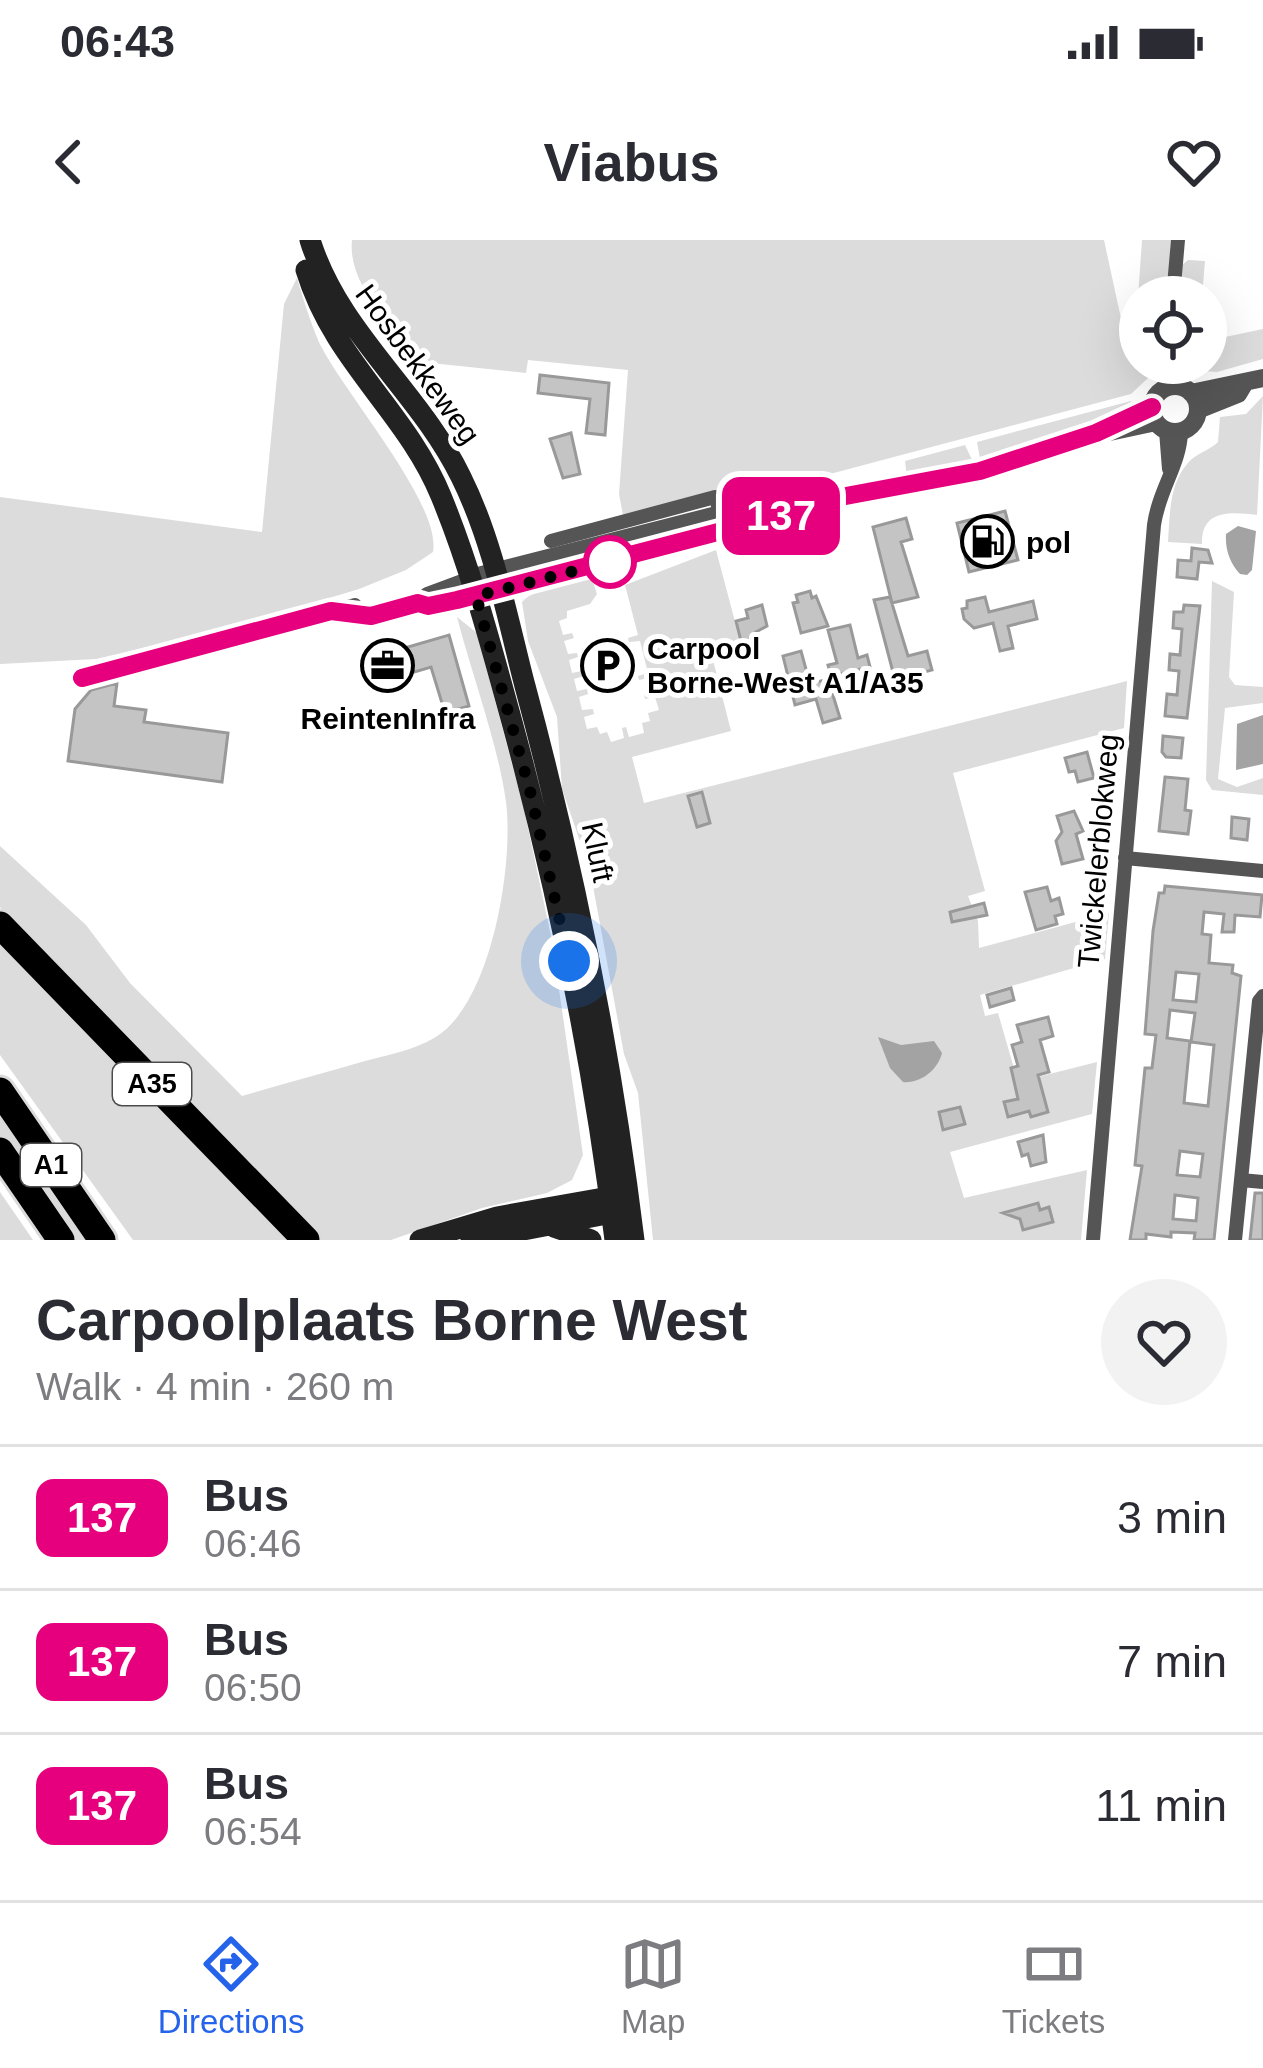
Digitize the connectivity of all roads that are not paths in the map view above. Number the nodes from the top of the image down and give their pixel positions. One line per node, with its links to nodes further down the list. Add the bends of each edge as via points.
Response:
1 (307, 240): 9 (main road, Hosbekkeweg, via 343,314 461,477); 10 (main road, Hosbekkeweg, via 307,272 325,320 424,461)
2 (1178, 240): 3 (street)
3 (1175, 276)
4 (1254, 381): 5 (street)
5 (1195, 401): 6 (street, via 1194,423); 6 (street, via 1170,386 1158,393)
6 (1164, 423): 7 (street, via 1096,433 961,476); 14 (street, Twickelerblokweg, via 1169,469 1154,525)
7 (724, 522): 8 (street, via 716,497); 9 (street)
8 (551, 541)
9 (496, 581): 10 (street); 23 (main road, Kluft, via 569,862 606,1046)
10 (473, 587): 12 (street, via 371,616); 23 (main road, Kluft, via 530,791)
11 (356, 605): 12 (street)
12 (331, 611): 13 (street)
13 (82, 678)
14 (1125, 858): 15 (street); 33 (street, Twickelerblokweg)
15 (1263, 871)
16 (0, 925): 27 (highway, A35)
17 (1263, 996): 18 (street)
18 (1260, 1032): 21 (street)
19 (0, 1091): 26 (highway, A1)
20 (0, 1151): 25 (highway, A1)
21 (1241, 1180): 22 (street); 34 (street)
22 (1263, 1182)
23 (617, 1204): 24 (main road); 28 (main road, via 496,1216); 31 (main road); 32 (main road)
24 (542, 1224): 29 (main road); 30 (main road)
25 (61, 1240)
26 (102, 1240)
27 (306, 1240)
28 (420, 1240)
29 (471, 1240)
30 (591, 1240)
31 (615, 1240)
32 (634, 1240)
33 (1093, 1240)
34 (1235, 1240)

